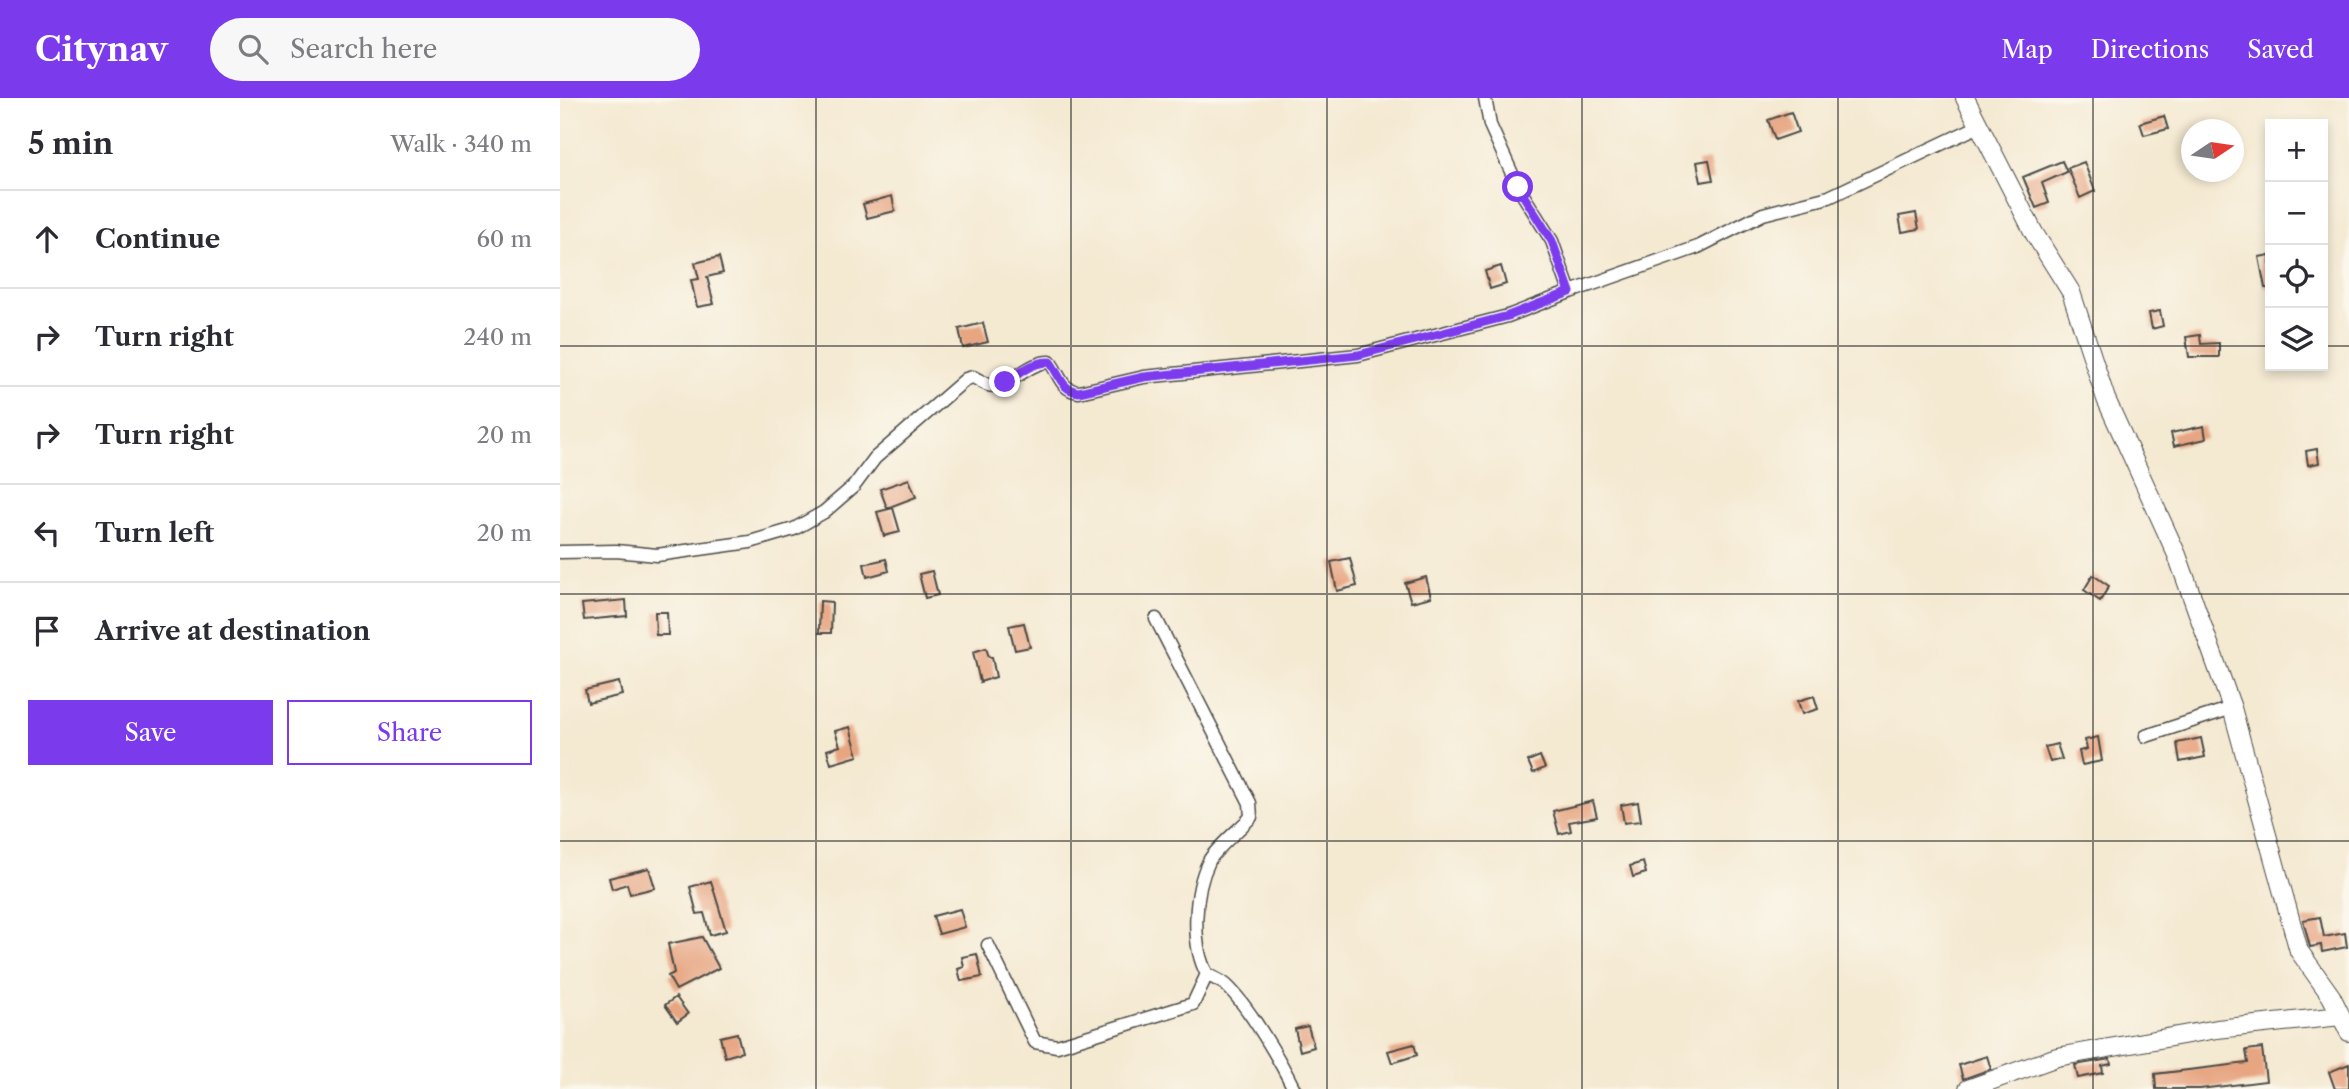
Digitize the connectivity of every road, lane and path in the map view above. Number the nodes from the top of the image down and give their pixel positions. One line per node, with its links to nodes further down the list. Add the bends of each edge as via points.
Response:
1 (1485, 98): 4 (street, via 1490,124 1518,187 1552,241)
2 (1965, 98): 3 (street)
3 (1979, 126): 4 (street, via 1829,197 1763,214 1698,247); 7 (street, via 2034,233 2071,292 2106,400 2177,555)
4 (1570, 292): 5 (street, via 1508,316 1358,355 1144,377 1079,392 1062,384 1050,362 997,385 973,377 875,458 854,486 824,512 794,529 750,542 657,555)
5 (560, 551)
6 (1156, 619): 10 (street, via 1250,803 1251,817 1209,860 1196,904 1200,962)
7 (2232, 708): 8 (street); 11 (street, via 2299,951)
8 (2146, 736)
9 (988, 945): 10 (street, via 1035,1042 1057,1046 1193,1004)
10 (1207, 974): 12 (street, via 1225,984 1245,1007)
11 (2345, 1024): 13 (street, via 2217,1029 2057,1057)
12 (1294, 1089)
13 (1968, 1089)

